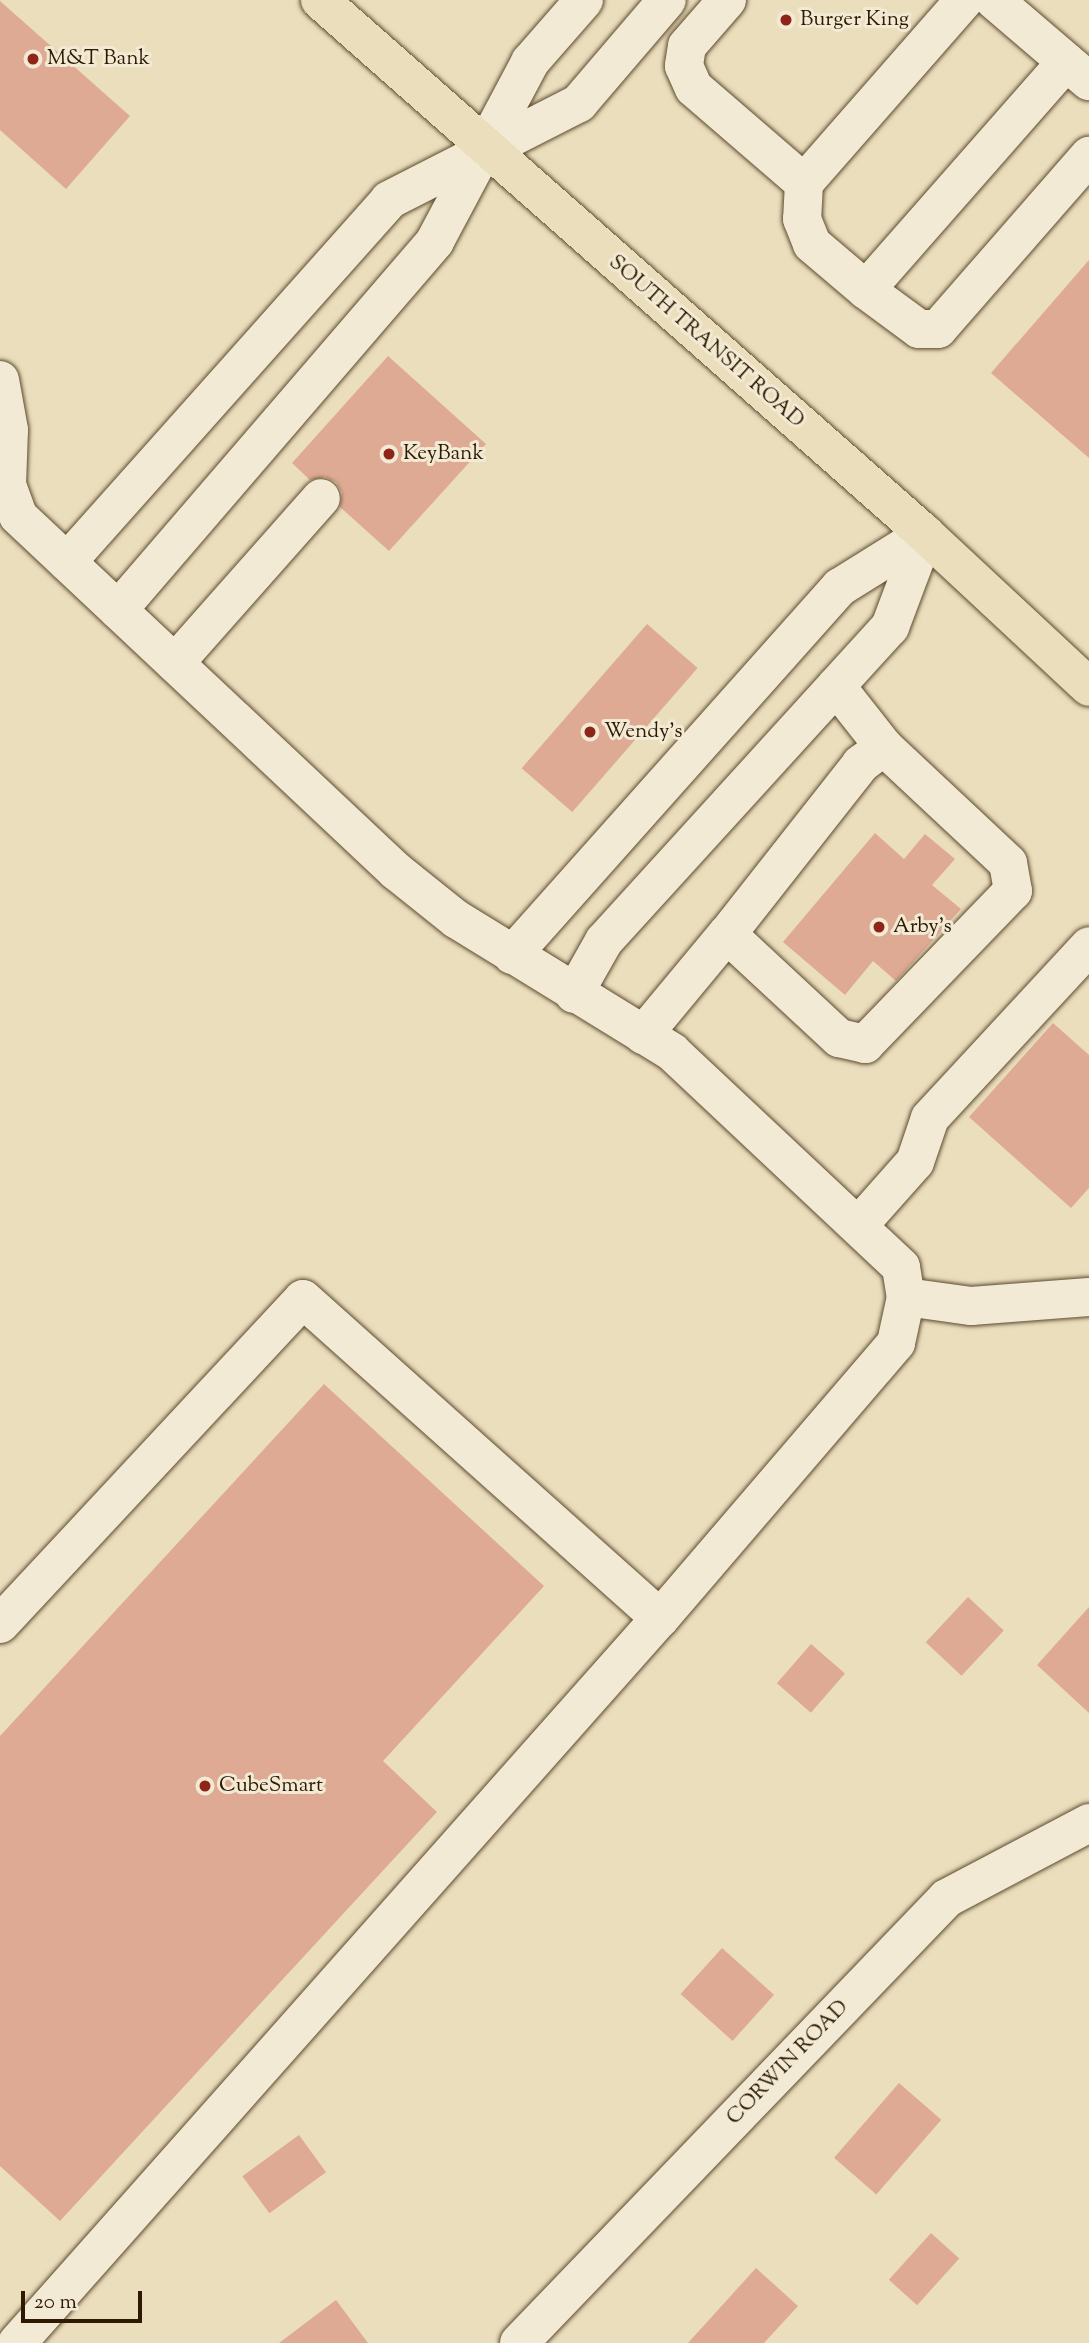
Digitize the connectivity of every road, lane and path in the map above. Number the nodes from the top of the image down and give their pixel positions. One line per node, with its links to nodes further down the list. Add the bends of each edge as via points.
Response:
1 (320, 0): 8 (highway, SOUTH TRANSIT ROAD)
2 (584, 0): 8 (street, via 530,62)
3 (667, 0): 8 (street, via 579,103)
4 (727, 0): 10 (street, via 687,46 684,66 694,88)
5 (964, 0): 10 (street)
6 (995, 0): 7 (street)
7 (1078, 72): 11 (street)
8 (484, 148): 14 (highway, SOUTH TRANSIT ROAD); 15 (street, via 389,200); 16 (street, via 435,241)
9 (1089, 156): 11 (street, via 938,329 919,329)
10 (804, 184): 11 (street, via 802,219 812,244)
11 (866, 290)
12 (0, 380): 15 (street, via 9,430 7,485 18,516)
13 (321, 498): 17 (street)
14 (925, 534): 18 (street, via 890,627); 19 (highway, SOUTH TRANSIT ROAD); 23 (street, via 840,587)
15 (67, 562): 16 (street)
16 (118, 610): 17 (street)
17 (175, 663): 23 (street, via 396,871)
18 (836, 686): 20 (street); 24 (street, via 604,941)
19 (1089, 687)
20 (884, 747): 21 (street, via 861,764); 21 (street, via 1008,863 1013,891 865,1044 839,1038)
21 (727, 934): 25 (street)
22 (1089, 946): 26 (street, via 930,1118 915,1162)
23 (512, 955): 24 (street)
24 (575, 994): 25 (street)
25 (643, 1035): 26 (street, via 672,1052)
26 (859, 1225): 27 (street, via 901,1267)
27 (906, 1297): 28 (street, via 971,1306); 29 (street, via 896,1343)
28 (1089, 1297)
29 (660, 1618): 30 (street, via 303,1299); 32 (street)
30 (0, 1625)
31 (1089, 1823): 33 (street, CORWIN ROAD, via 947,1898)
32 (18, 2343)
33 (519, 2343)

